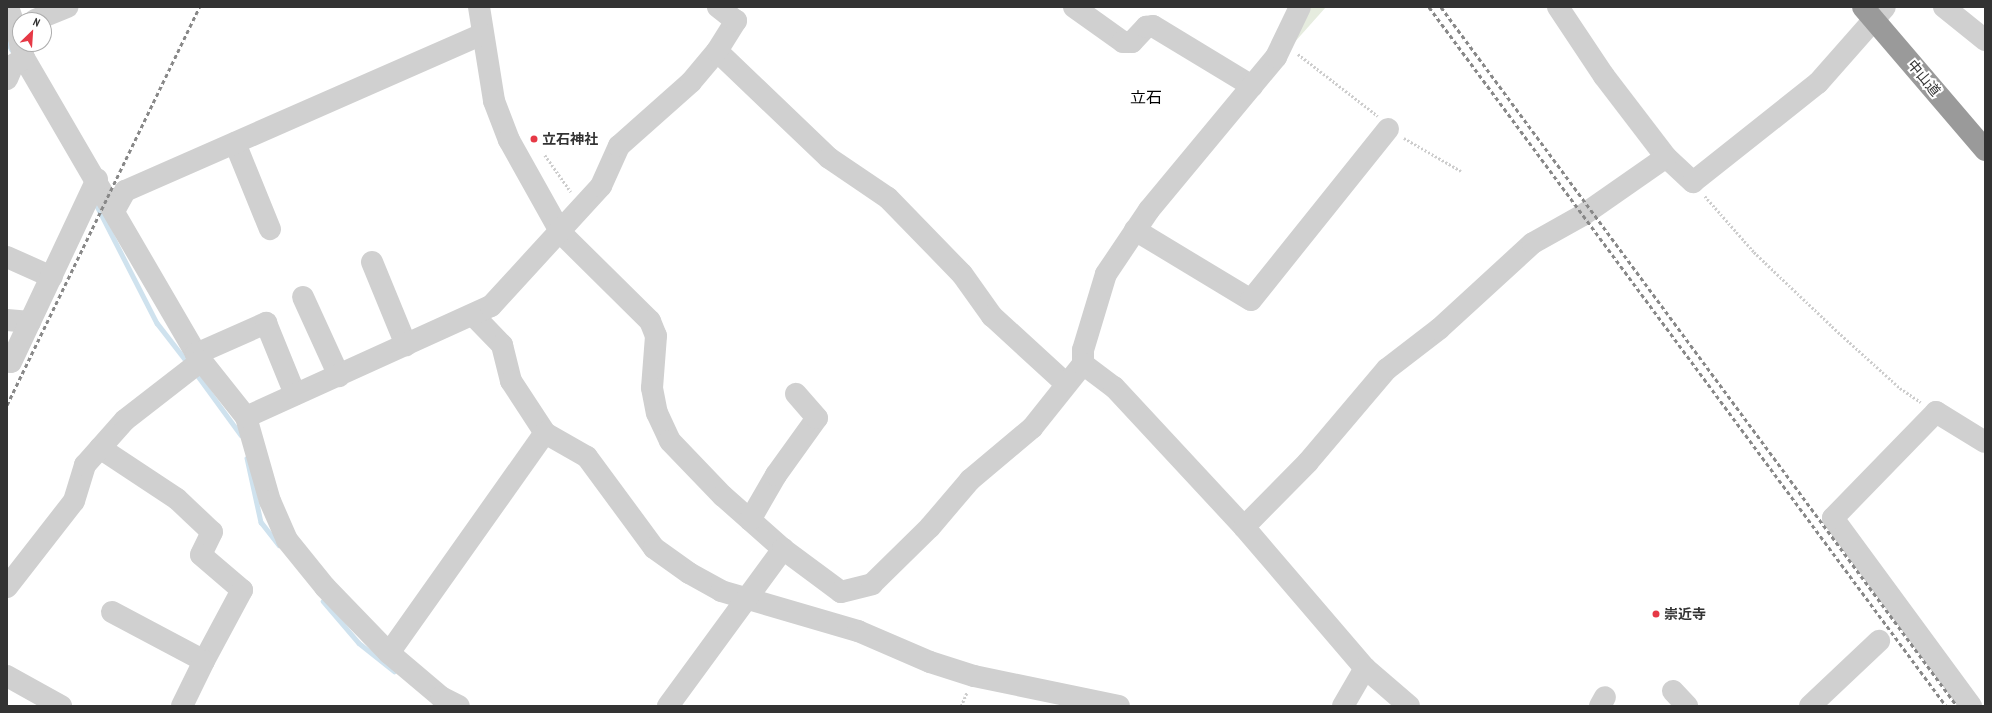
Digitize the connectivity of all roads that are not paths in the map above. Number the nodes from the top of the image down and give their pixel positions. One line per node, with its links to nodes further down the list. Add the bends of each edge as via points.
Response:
1 (67, 7): 9 (street)
2 (479, 7): 10 (street)
3 (718, 7): 12 (street, via 736,22)
4 (1074, 7): 16 (street, via 1123,42 1132,42 1146,27 1153,26)
5 (1300, 7): 16 (street, via 1284,42)
6 (1558, 7): 20 (street, via 1604,76)
7 (1944, 7): 11 (street)
8 (1874, 11): 19 (highway, 中山道); 20 (street, via 1818,83 1693,182)
9 (52, 17)
10 (482, 34): 18 (street); 25 (street, via 494,101 509,140)
11 (1985, 40)
12 (716, 51): 25 (street, via 691,82 619,146 600,186); 38 (street, via 829,158 888,198 962,274 992,316)
13 (17, 52): 15 (street)
14 (31, 52): 21 (street)
15 (7, 78)
16 (1252, 86): 24 (street)
17 (1388, 129): 24 (street, via 1250,300)
18 (235, 143): 22 (street, via 125,191); 23 (street)
19 (1985, 150)
20 (1666, 157): 46 (street, via 1583,215 1533,244 1440,329 1387,369 1308,462)
21 (97, 179): 22 (street); 28 (street)
22 (114, 211): 34 (street)
23 (270, 229)
24 (1136, 230): 36 (street, via 1106,274 1083,350)
25 (561, 233): 30 (street, via 492,306); 45 (street, via 650,321 656,336 652,388 657,414 670,441)
26 (7, 257): 28 (street)
27 (372, 262): 33 (street)
28 (52, 277): 32 (street)
29 (303, 297): 37 (street)
30 (473, 315): 33 (street); 42 (street, via 502,345 510,382)
31 (7, 320): 32 (street)
32 (30, 322): 35 (street)
33 (406, 345): 37 (street)
34 (198, 358): 39 (street, via 266,323); 41 (street); 44 (street, via 125,420)
35 (8, 364)
36 (1083, 364): 38 (street); 46 (street, via 1114,387)
37 (339, 376): 39 (street)
38 (1065, 383): 47 (street, via 1032,428 970,480 930,527 872,584 840,592)
39 (295, 394): 41 (street)
40 (796, 394): 45 (street, via 817,418 776,475)
41 (246, 417): 52 (street, via 270,501 287,540 325,587)
42 (545, 433): 49 (street, via 587,457 654,548 721,591); 52 (street)
43 (1985, 442): 64 (street, via 1936,412 1833,518)
44 (100, 448): 48 (street, via 85,465 74,501); 53 (street, via 177,498 212,532 201,555 242,590)
45 (750, 520): 47 (street)
46 (1244, 527): 54 (street)
47 (783, 549): 49 (street)
48 (7, 588)
49 (750, 598): 59 (street); 60 (street, via 858,631 930,662 974,676)
50 (112, 612): 53 (street)
51 (1879, 641): 63 (street)
52 (389, 653): 58 (street, via 441,697)
53 (204, 661): 57 (street)
54 (1365, 668): 61 (street); 62 (street)
55 (7, 676): 56 (street)
56 (61, 706)
57 (182, 706)
58 (459, 706)
59 (668, 706)
60 (1120, 706)
61 (1343, 706)
62 (1409, 706)
63 (1810, 706)
64 (1971, 706)

